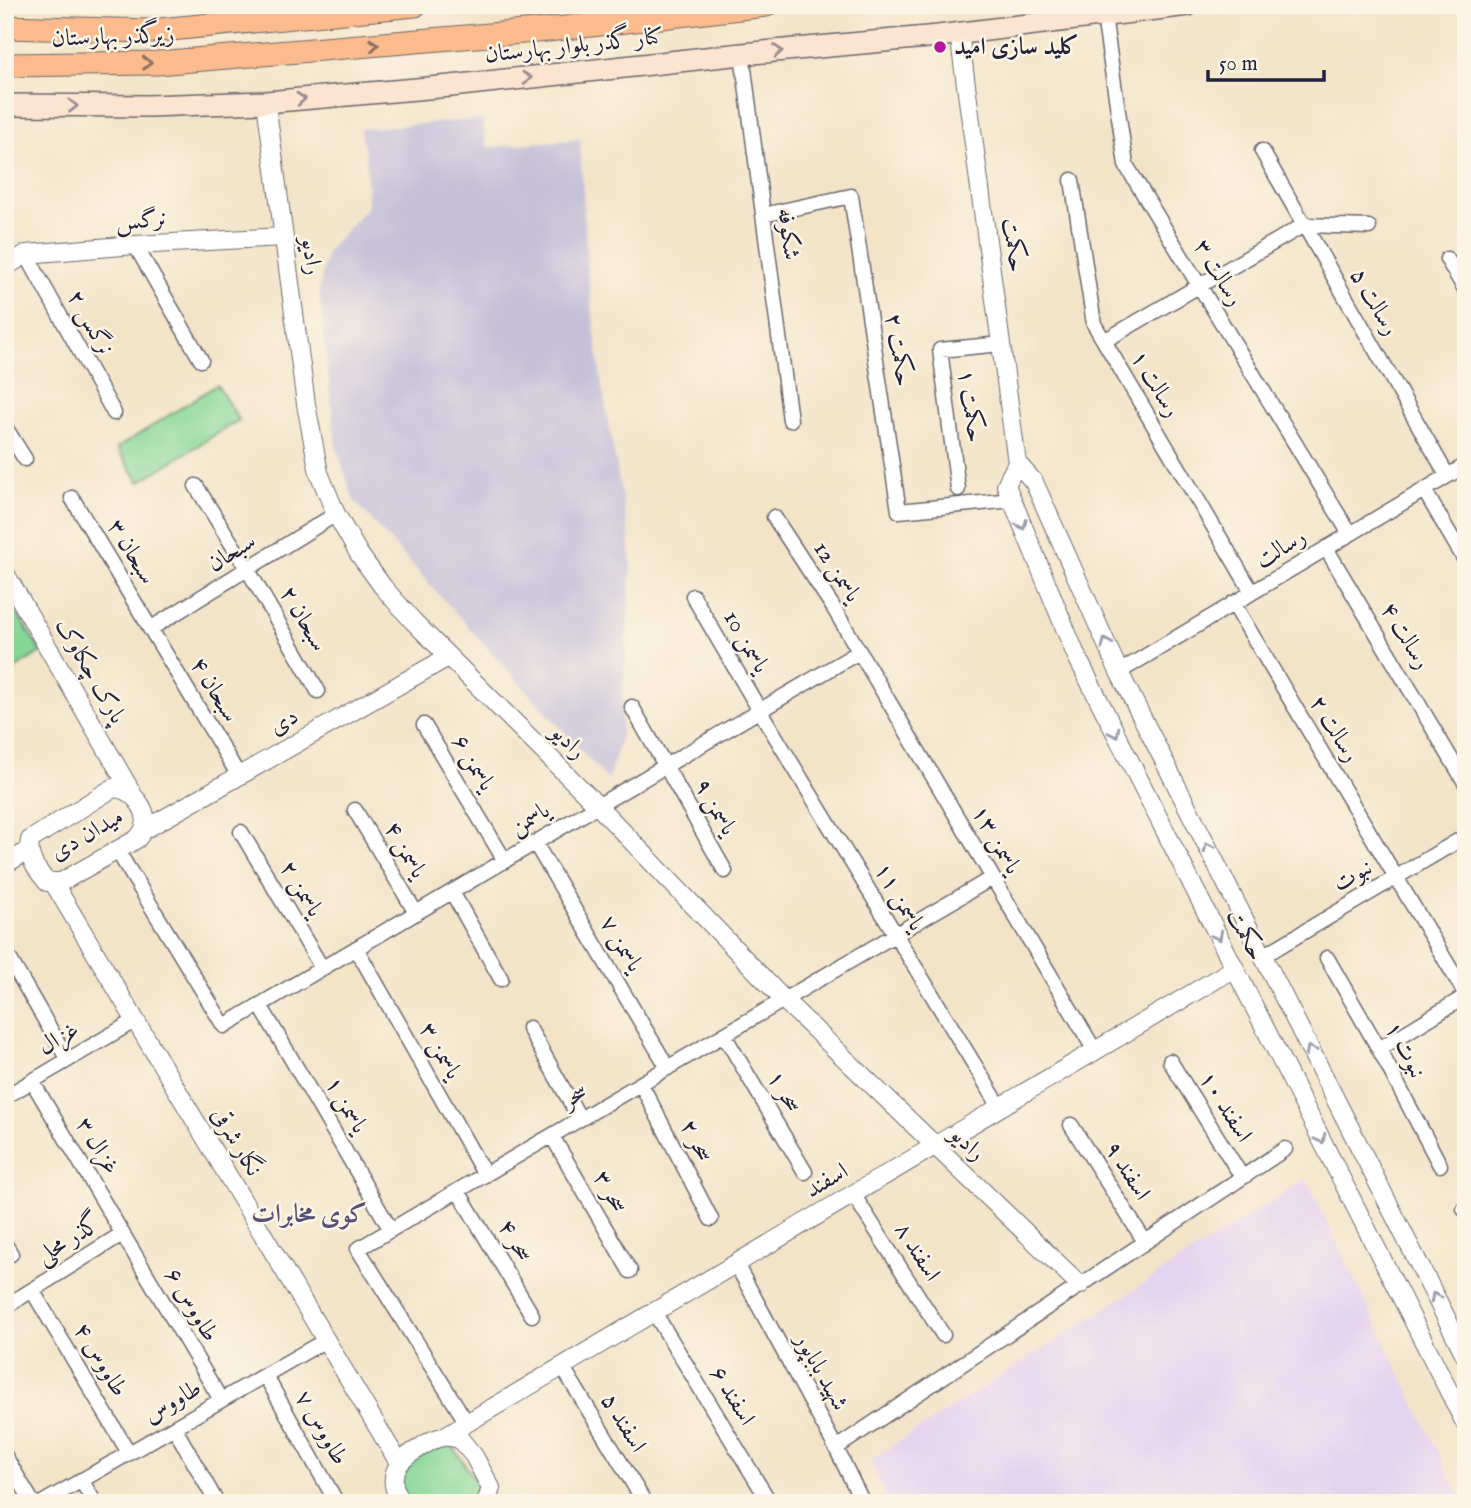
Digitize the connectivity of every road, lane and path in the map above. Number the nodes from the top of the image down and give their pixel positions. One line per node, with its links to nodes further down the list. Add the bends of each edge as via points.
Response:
1 (415, 5): 5 (main road, زیرگذر بهارستان, via 150,31)
2 (766, 5): 8 (main road, زیرگذر بهارستان, one-way to 2, via 157,63 547,30)
3 (1188, 5): 4 (main road, کنار گذر بلوار بهارستان)
4 (1104, 16): 6 (main road, کنار گذر بلوار بهارستان); 23 (street, رسالت ۳, via 1126,165)
5 (5, 27)
6 (960, 33): 7 (main road, کنار گذر بلوار بهارستان, one-way to 6); 26 (street, حکمت)
7 (742, 54): 10 (main road, کنار گذر بلوار بهارستان, one-way to 7); 15 (street, شکوفه)
8 (5, 65)
9 (5, 89): 12 (main road)
10 (266, 102): 12 (main road, کنار گذر بلوار بهارستان, one-way to 10); 18 (street, رادیو)
11 (5, 105): 12 (main road, کنار گذر بلوار بهارستان)
12 (28, 105)
13 (1262, 151): 16 (street, رسالت ۵)
14 (1072, 180): 25 (street, رسالت ۱, via 1094,324)
15 (763, 215): 29 (street, شکوفه); 39 (street, حکمت ۲, via 851,196 899,511)
16 (1304, 225): 17 (street); 23 (street); 34 (street, رسالت ۵)
17 (1369, 227)
18 (283, 237): 19 (street, نرگس); 40 (street, رادیو, via 319,473)
19 (135, 245): 20 (street, نرگس); 27 (street)
20 (26, 254): 22 (street, نرگس); 28 (street, نرگس ۲)
21 (1447, 259): 24 (street)
22 (5, 267)
23 (1199, 286): 25 (street); 42 (street, رسالت ۳)
24 (1466, 291)
25 (1104, 341): 47 (street, رسالت ۱)
26 (1001, 344): 32 (street, حکمت); 36 (street, حکمت ۱, via 940,349)
27 (201, 360)
28 (114, 413)
29 (789, 420)
30 (5, 427): 31 (street)
31 (25, 459)
32 (1017, 463): 39 (street, حکمت, via 1006,485); 53 (street, حکمت, one-way to 32, via 1034,482)
33 (1466, 464): 34 (street, رسالت)
34 (1447, 475): 37 (street, رسالت)
35 (196, 486): 45 (street, سبحان ۲)
36 (958, 489)
37 (1424, 490): 42 (street, رسالت); 44 (street)
38 (72, 498): 50 (street, سبحان ۳)
39 (1012, 500): 84 (street, حکمت, one-way to 84, via 1076,655)
40 (336, 514): 45 (street, سبحان); 52 (street, رادیو, via 383,587)
41 (774, 517): 51 (street, یاسمن 12)
42 (1350, 534): 43 (street, رسالت)
43 (1326, 548): 47 (street, رسالت); 60 (street, رسالت ۴)
44 (1466, 562)
45 (248, 570): 50 (street, سبحان); 54 (street, سبحان ۲)
46 (5, 573): 61 (street, پارک چکاوک)
47 (1252, 592): 49 (street, رسالت)
48 (693, 596): 56 (street, یاسمن 10)
49 (1233, 603): 53 (street, رسالت); 73 (street, رسالت ۲)
50 (150, 629): 59 (street, سبحان ۴)
51 (859, 652): 56 (street, یاسمن); 74 (street, یاسمن ۱۳)
52 (448, 657): 59 (street, دی); 62 (street, رادیو)
53 (1119, 672): 81 (street, حکمت, one-way to 53)
54 (318, 691)
55 (632, 707): 58 (street, یاسمن ۹)
56 (760, 710): 58 (street, یاسمن); 78 (street, یاسمن ۱۱)
57 (424, 725): 70 (street, یاسمن ۶)
58 (665, 766): 62 (street, یاسمن); 72 (street, یاسمن ۹)
59 (239, 776): 64 (street, دی)
60 (1466, 784)
61 (132, 793): 64 (street, میدان دی, via 145,818); 68 (street, میدان دی, via 113,788 30,840)
62 (598, 806): 67 (street, یاسمن); 87 (street, رادیو)
63 (355, 810): 77 (street, یاسمن ۴)
64 (144, 830): 69 (street, میدان دی)
65 (241, 832): 83 (street, یاسمن ۲)
66 (1466, 836): 73 (street, نبوت)
67 (535, 843): 70 (street, یاسمن); 96 (street, یاسمن ۷)
68 (28, 850): 71 (street); 75 (street, میدان دی, via 39,873 47,882)
69 (117, 850): 75 (street, میدان دی); 88 (street, یاسمن, via 224,1026)
70 (505, 861): 76 (street, یاسمن)
71 (5, 864)
72 (725, 871)
73 (1396, 877): 81 (street, نبوت); 86 (street, رسالت ۲)
74 (992, 878): 78 (street, سحر); 93 (street, یاسمن ۱۳)
75 (54, 882): 89 (street, نگار شرقی)
76 (452, 892): 77 (street, یاسمن); 85 (street)
77 (416, 913): 79 (street, یاسمن)
78 (895, 935): 87 (street, سحر); 100 (street, یاسمن ۱۱)
79 (356, 948): 83 (street, یاسمن); 110 (street, یاسمن ۳)
80 (5, 951): 94 (street)
81 (1263, 956): 106 (street, حکمت, one-way to 81)
82 (1327, 958): 92 (street, نبوت ۱)
83 (322, 968): 88 (street, یاسمن)
84 (1235, 968): 93 (street, اسفند); 108 (street, حکمت, one-way to 108)
85 (501, 979)
86 (1466, 995): 92 (street)
87 (784, 1000): 91 (street, سحر); 104 (street, رادیو)
88 (260, 1005): 115 (street, یاسمن ۱)
89 (136, 1020): 94 (street, غزال); 126 (street, نگار شرقی)
90 (529, 1028): 101 (street)
91 (724, 1035): 96 (street, سحر); 109 (street, سحر ۱)
92 (1379, 1049): 107 (street, نبوت ۱)
93 (1095, 1051): 100 (street, اسفند)
94 (68, 1060): 97 (street, غزال)
95 (1170, 1061): 111 (street, اسفند ۱۰)
96 (668, 1068): 98 (street, سحر)
97 (32, 1081): 99 (street, غزال); 116 (street, غزال ۳)
98 (641, 1084): 101 (street, سحر); 114 (street, سحر ۲)
99 (5, 1097)
100 (1000, 1107): 104 (street, اسفند)
101 (580, 1119): 103 (street, سحر)
102 (1071, 1125): 117 (street, اسفند ۹)
103 (551, 1136): 110 (street, سحر); 119 (street, سحر ۳)
104 (934, 1146): 113 (street, اسفند); 120 (street, رادیو)
105 (1285, 1149): 111 (street)
106 (1366, 1159): 108 (street); 127 (street, حکمت, one-way to 106)
107 (1440, 1166)
108 (1336, 1167): 132 (street, حکمت)
109 (805, 1172)
110 (485, 1175): 112 (street, سحر)
111 (1242, 1177): 117 (street)
112 (458, 1191): 115 (street, سحر); 124 (street, سحر ۴)
113 (853, 1194): 118 (street, اسفند); 125 (street, اسفند ۸)
114 (711, 1219)
115 (391, 1230): 131 (street, سحر, via 358,1250)
116 (122, 1234): 121 (street, گذر محلی); 130 (street, طاووس ۶)
117 (1145, 1242): 120 (street)
118 (736, 1264): 123 (street, اسفند); 135 (street, شهید باباپور)
119 (630, 1271)
120 (1080, 1286): 135 (street)
121 (32, 1290): 122 (street, گذر محلی); 136 (street, طاووس ۴)
122 (5, 1307)
123 (654, 1312): 128 (street, اسفند); 148 (street, اسفند ۶)
124 (532, 1315)
125 (943, 1335)
126 (326, 1340): 129 (street, طاووس); 138 (street, نگار شرقی)
127 (1466, 1357)
128 (562, 1366): 131 (street, اسفند); 147 (street, اسفند ۵)
129 (265, 1375): 130 (street, طاووس); 145 (street, طاووس ۷)
130 (221, 1400): 133 (street, طاووس)
131 (467, 1423): 134 (street, اسفند)
132 (1466, 1425)
133 (174, 1427): 136 (street, طاووس); 144 (street)
134 (443, 1437): 138 (street, اسفند); 140 (street, via 460,1439 474,1456)
135 (836, 1448): 149 (street, شهید باباپور)
136 (129, 1453): 139 (street, طاووس)
137 (5, 1456): 141 (street)
138 (398, 1463): 146 (street, via 393,1479)
139 (81, 1480): 142 (street, طاووس); 143 (street)
140 (492, 1498)
141 (33, 1503)
142 (43, 1503)
143 (95, 1503)
144 (217, 1503)
145 (337, 1503)
146 (401, 1503)
147 (645, 1503)
148 (770, 1503)
149 (863, 1503)

